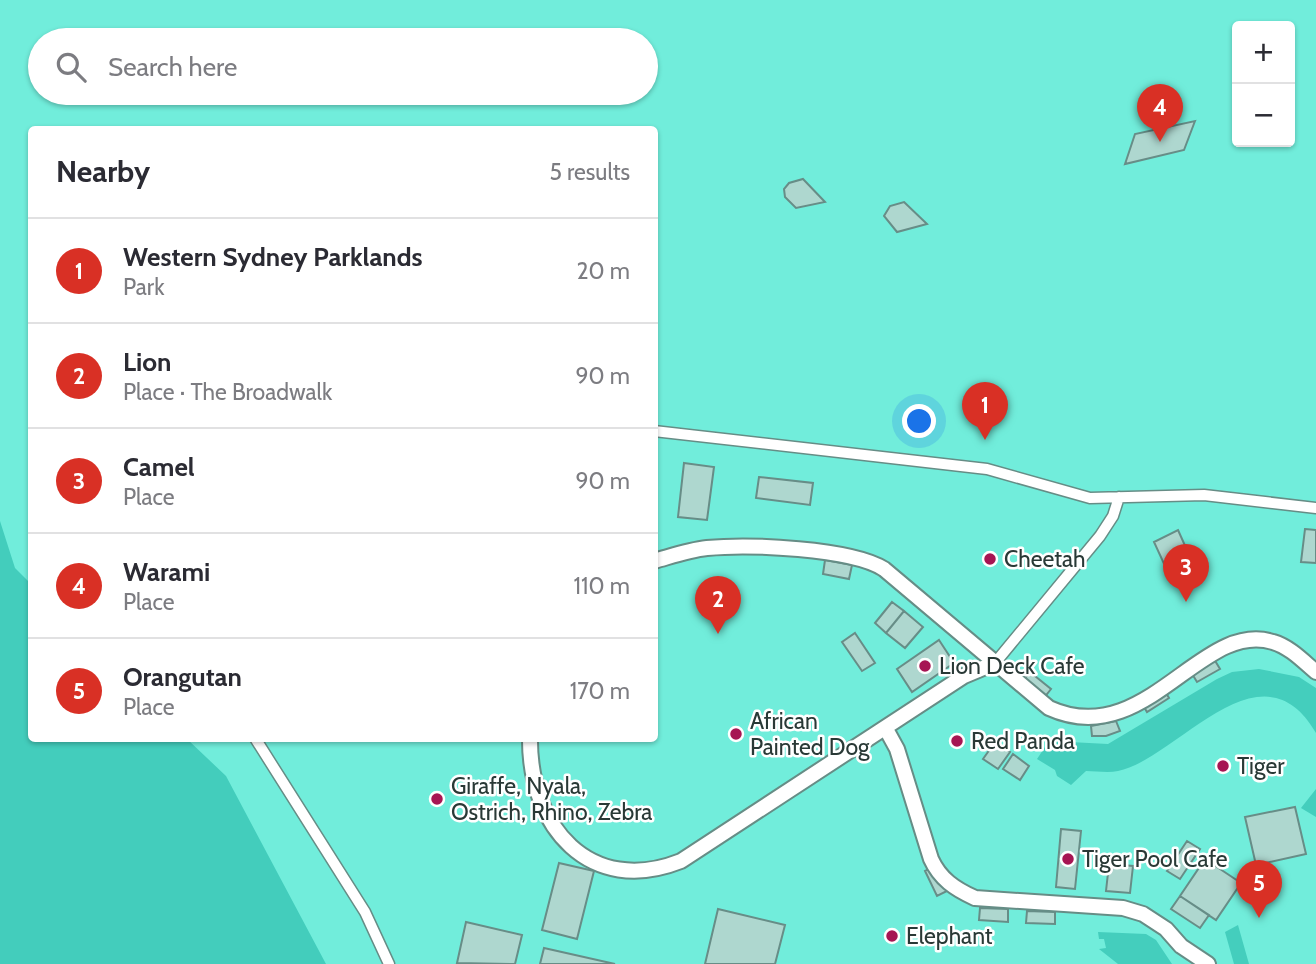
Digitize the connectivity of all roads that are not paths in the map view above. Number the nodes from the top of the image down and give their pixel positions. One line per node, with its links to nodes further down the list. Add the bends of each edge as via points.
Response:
1 (658, 431): 2 (lane, via 987,469 1073,495)
2 (1119, 497): 3 (lane, via 1204,495); 5 (lane, via 1100,536)
3 (1316, 508)
4 (658, 560): 5 (street, via 707,548 835,554 874,563)
5 (995, 663): 6 (street, via 1049,708 1082,719 1115,714 1221,650 1251,639 1284,646); 7 (street, via 964,676)
6 (1316, 672)
7 (886, 729): 9 (street, via 681,861 649,872 629,873 583,856 559,835 538,794); 11 (street, via 897,749 930,859 936,871 960,891 975,898 1123,908 1166,929)
8 (258, 742): 10 (lane, via 365,912)
9 (531, 742)
10 (389, 964)
11 (1208, 964)

